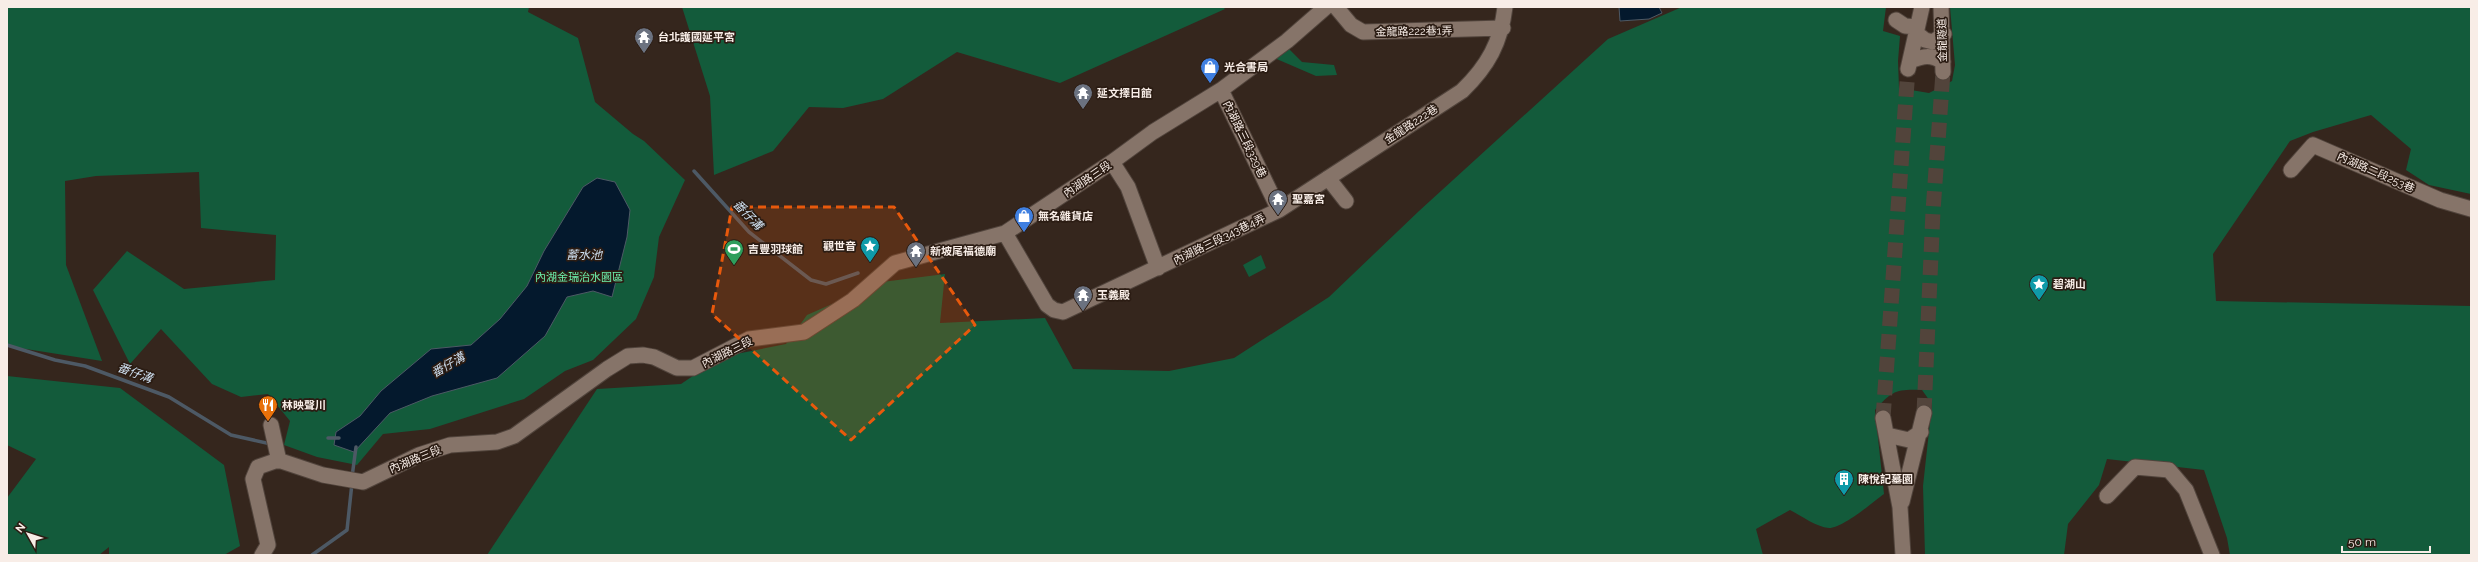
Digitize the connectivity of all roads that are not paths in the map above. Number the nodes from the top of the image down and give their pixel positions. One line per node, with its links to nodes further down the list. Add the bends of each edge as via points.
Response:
1 (1326, 7): 10 (street, 內湖路三段, via 1287,41)
2 (1336, 7): 7 (street, 金龍路222巷1弄, via 1351,25 1363,32)
3 (1505, 7): 7 (street, 金龍路222巷)
4 (1922, 7): 8 (street, 金龍隧道)
5 (1941, 7): 9 (street, 金龍隧道)
6 (1896, 20): 8 (street)
7 (1503, 28): 13 (street, 金龍路222巷, via 1493,52 1476,78 1462,91)
8 (1917, 30): 9 (street, via 1925,40 1933,42); 9 (street, 金龍隧道, via 1909,65 1925,56 1933,56 1943,67)
9 (1944, 34)
10 (1221, 90): 11 (street, 內湖路三段, via 1153,132); 16 (street, 內湖路三段329巷)
11 (1112, 162): 17 (street, 內湖路三段); 18 (street, via 1128,187)
12 (2291, 170): 15 (street, 內湖路二段253巷, via 2314,145 2440,200)
13 (1328, 178): 14 (street); 16 (street, 金龍路222巷)
14 (1346, 202)
15 (2471, 209)
16 (1279, 210): 18 (street, 內湖路三段343巷4弄)
17 (1005, 233): 18 (street, 內湖路三段343巷4弄, via 1047,305 1054,310 1064,312); 24 (street, 內湖路三段, via 895,264 853,300 804,332 749,339 693,368 677,368 654,357 628,356 514,436 489,443 450,445 420,455 363,482 324,475)
18 (1158, 268)
19 (1924, 414): 22 (street)
20 (1883, 418): 23 (street)
21 (271, 425): 24 (street)
22 (1921, 432): 23 (street, via 1908,440); 26 (street)
23 (1887, 435): 26 (street)
24 (279, 461): 27 (street, via 258,467 253,480 268,545)
25 (2107, 496): 29 (street, via 2135,467 2169,470 2186,490)
26 (1900, 507): 28 (street)
27 (262, 555)
28 (1903, 555)
29 (2212, 555)

